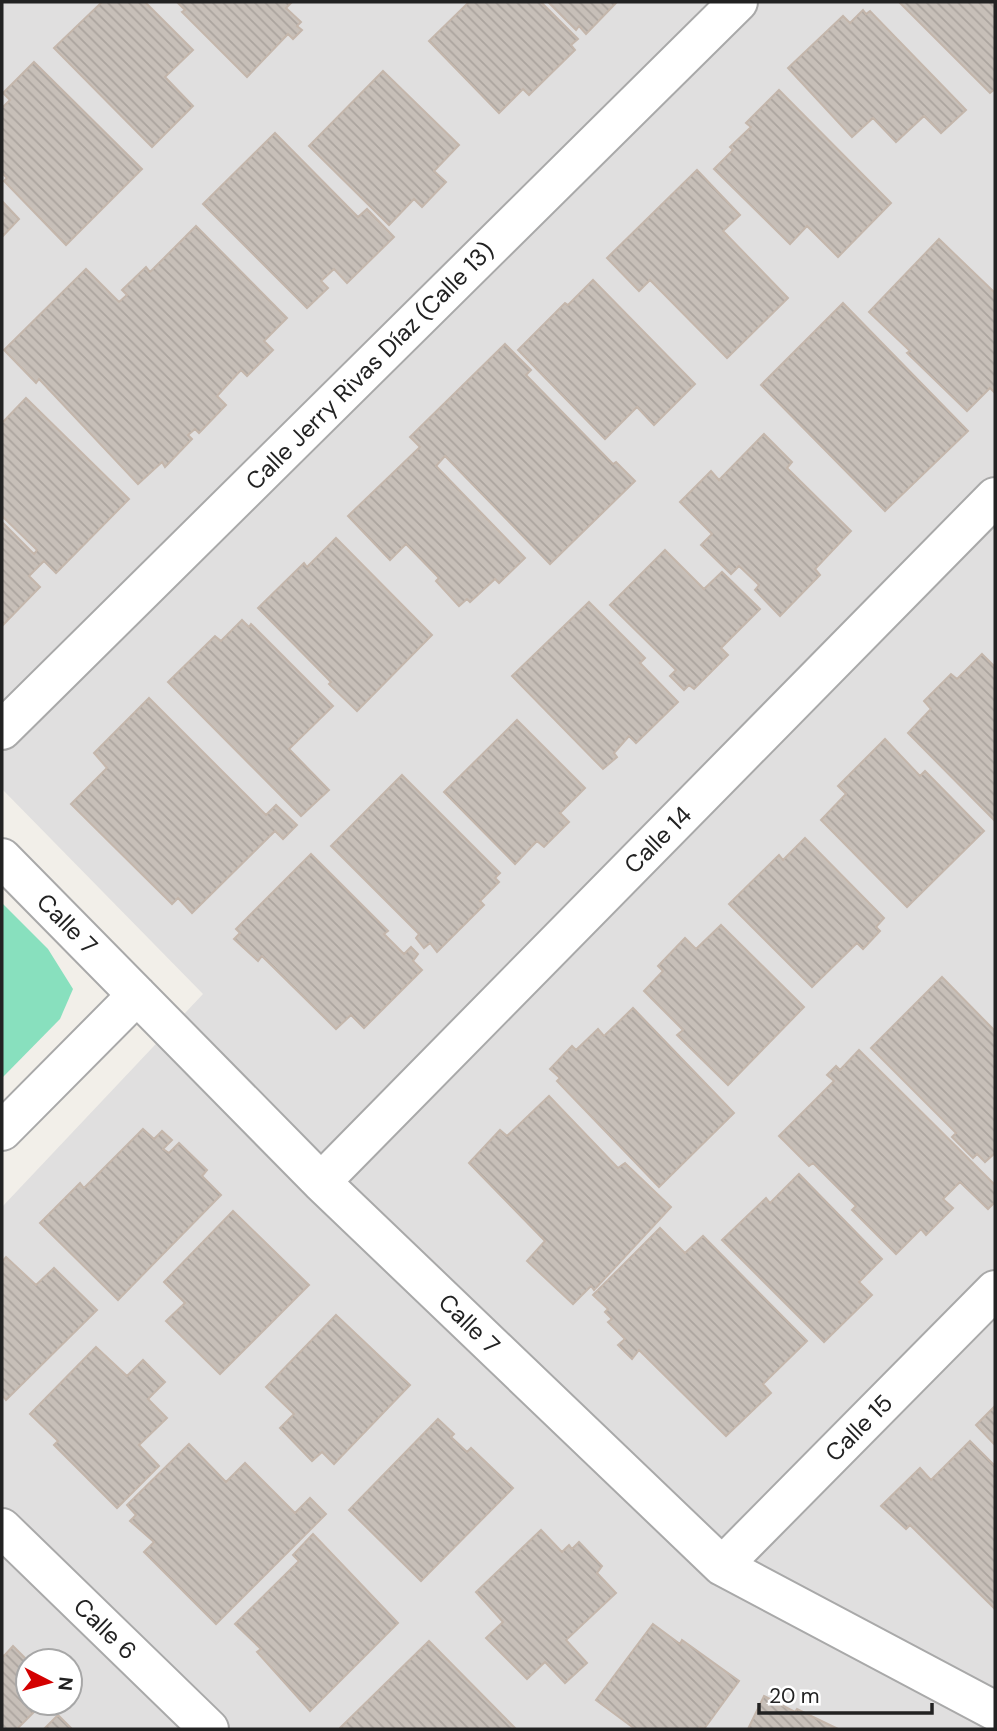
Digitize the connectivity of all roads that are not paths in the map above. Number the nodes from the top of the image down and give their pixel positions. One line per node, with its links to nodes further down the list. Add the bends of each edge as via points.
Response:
1 (738, 2): 3 (street, Calle Jerry Rivas Díaz (Calle 13))
2 (995, 497): 7 (street, Calle 14)
3 (2, 730)
4 (2, 858): 5 (street, Calle 7)
5 (137, 995): 6 (street); 7 (street, Calle 7)
6 (2, 1132)
7 (321, 1182): 10 (street, Calle 7)
8 (995, 1290): 10 (street, Calle 15)
9 (2, 1528): 12 (street, Calle 6)
10 (722, 1566): 11 (street, Calle 7)
11 (995, 1711)
12 (209, 1729)

